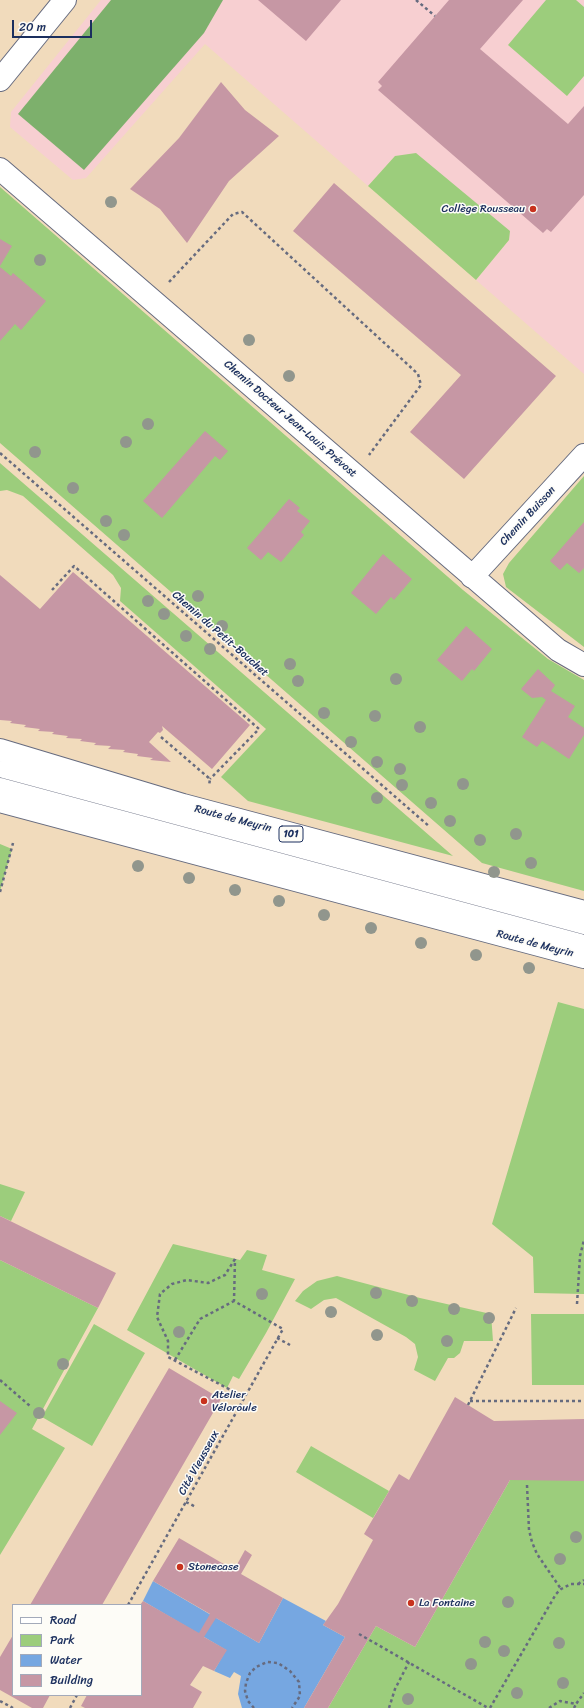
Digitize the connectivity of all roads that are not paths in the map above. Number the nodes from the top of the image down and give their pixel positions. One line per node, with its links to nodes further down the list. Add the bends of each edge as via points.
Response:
1 (65, 0): 2 (main road)
2 (0, 80)
3 (0, 169): 5 (main road, Chemin Docteur Jean-Louis Prévost)
4 (584, 455): 5 (main road, Chemin Buisson)
5 (472, 576): 6 (main road, Chemin Docteur Jean-Louis Prévost, via 558,650)
6 (584, 665)
7 (0, 750): 11 (main road, Route de Meyrin / 101, via 183,805)
8 (0, 769): 12 (lane)
9 (0, 786): 13 (lane)
10 (0, 800): 14 (main road, Route de Meyrin)
11 (584, 912)
12 (584, 926)
13 (584, 943)
14 (584, 957)

